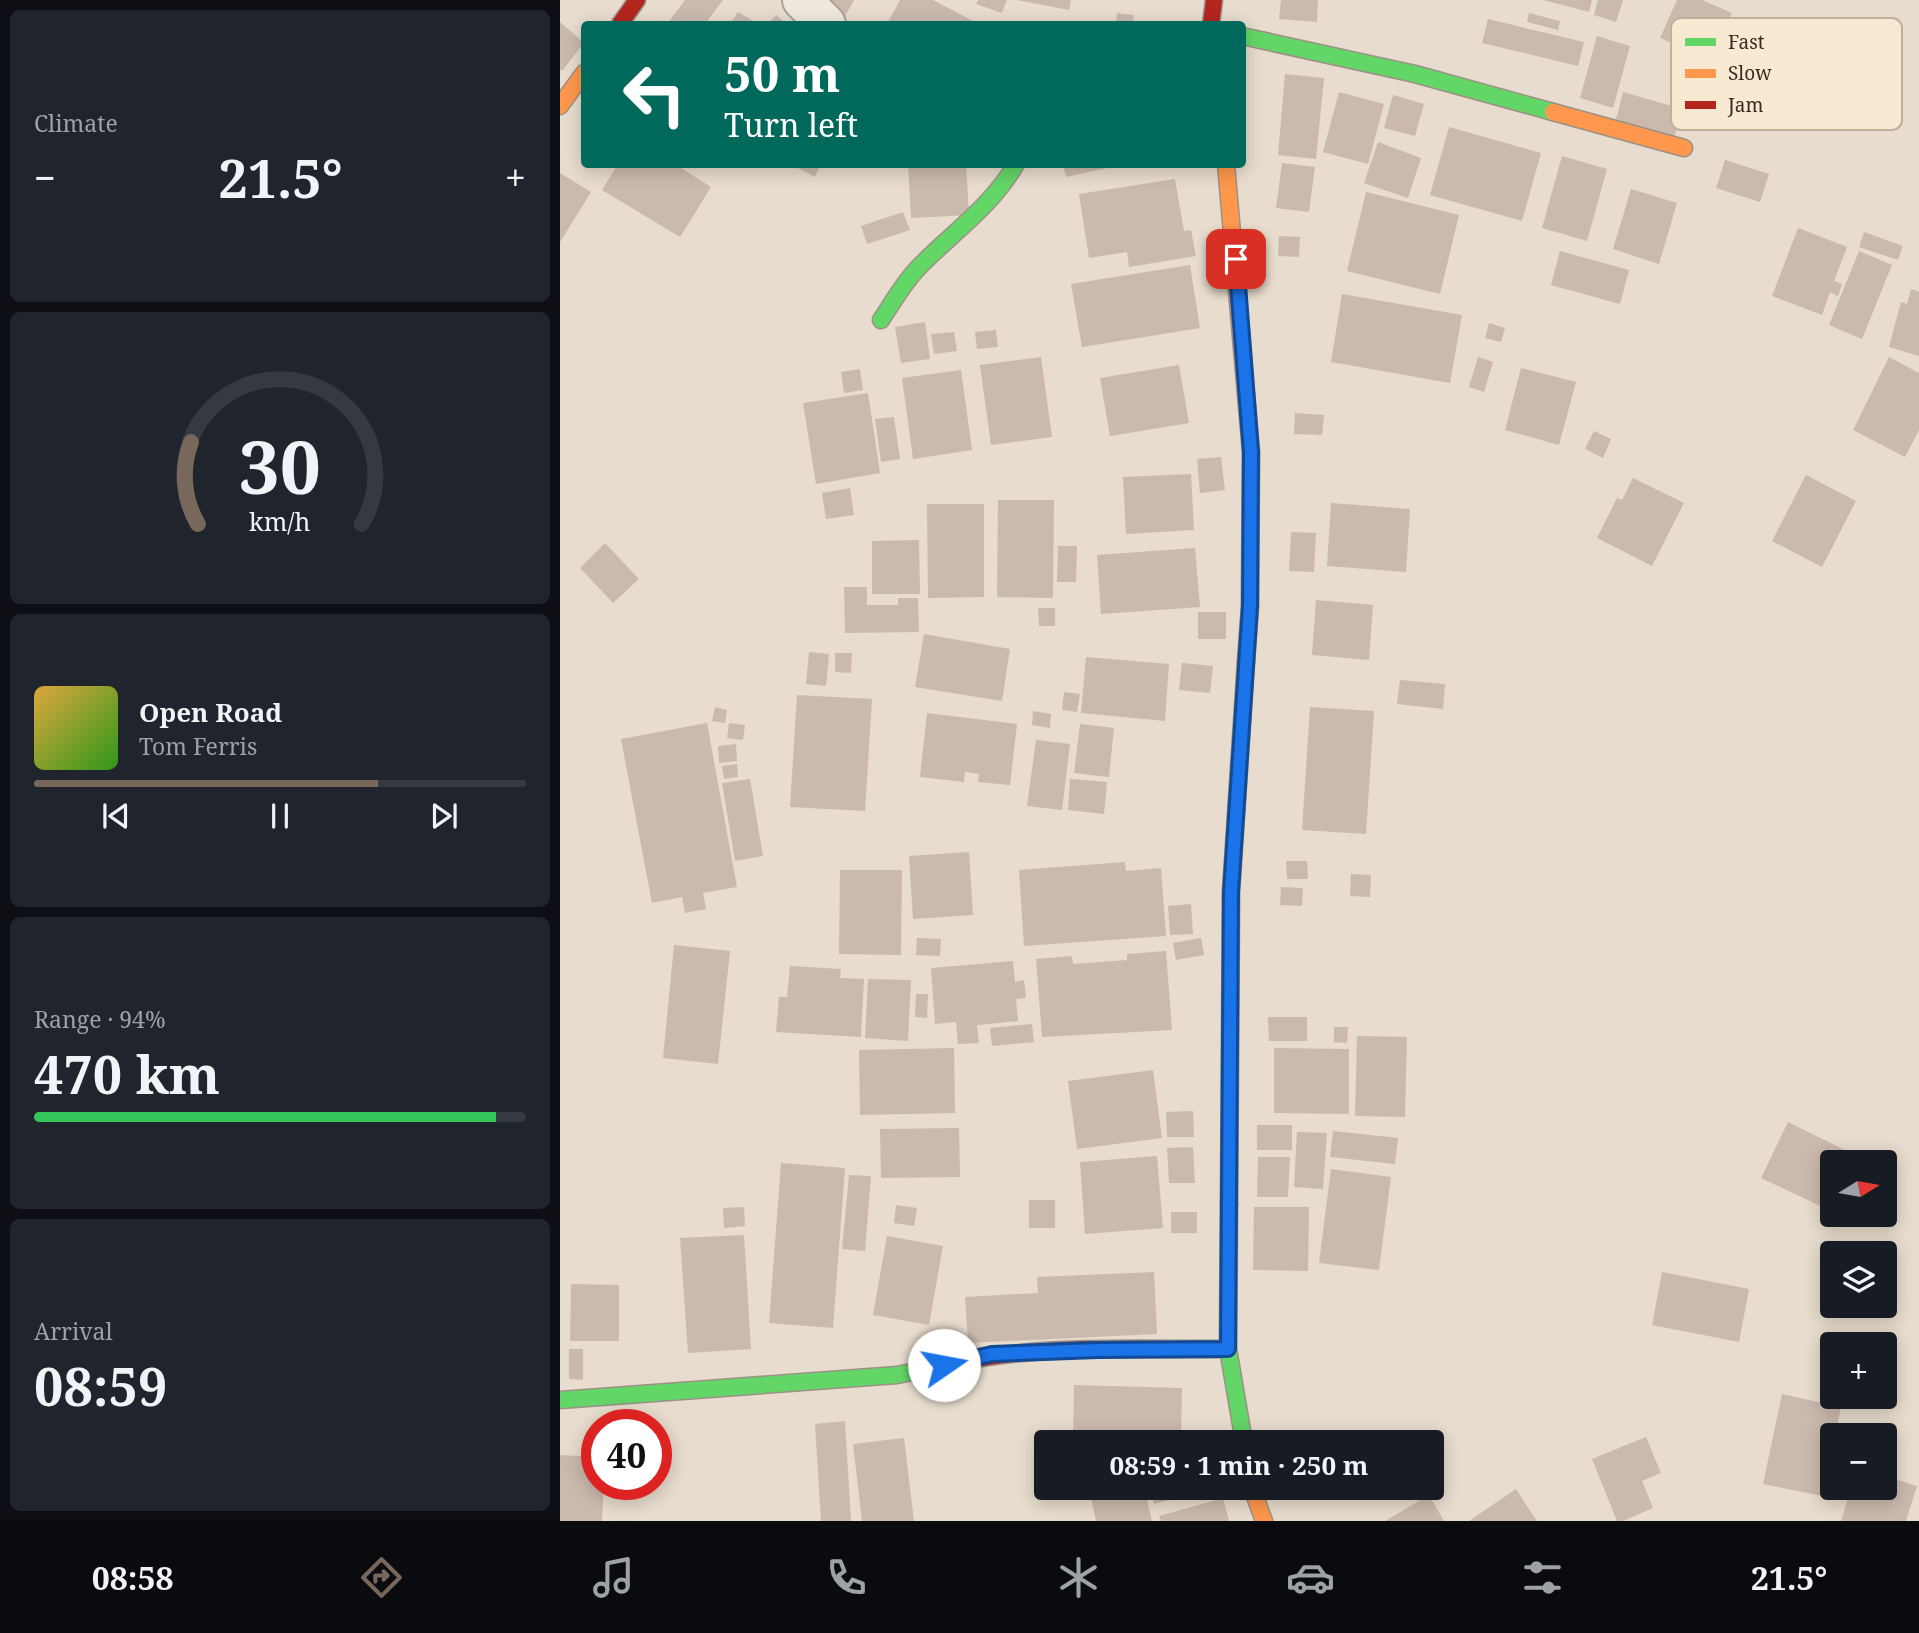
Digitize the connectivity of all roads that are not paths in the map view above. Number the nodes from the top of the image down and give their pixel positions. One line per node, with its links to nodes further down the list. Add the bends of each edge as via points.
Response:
1 (637, 0): 4 (street)
2 (802, 0): 5 (street)
3 (1214, 0): 6 (street)
4 (622, 21)
5 (823, 21)
6 (1211, 21)
7 (1246, 37): 10 (street, via 1415,74)
8 (581, 77): 9 (street)
9 (561, 104)
10 (1684, 148)
11 (1013, 168): 13 (street, via 961,231 918,269)
12 (1226, 168): 14 (street, via 1251,452 1250,606 1231,892)
13 (881, 320)
14 (1228, 1349): 15 (street, via 992,1354 897,1375); 16 (street)
15 (560, 1400)
16 (1242, 1430)
17 (1256, 1500): 18 (street)
18 (1264, 1521)

